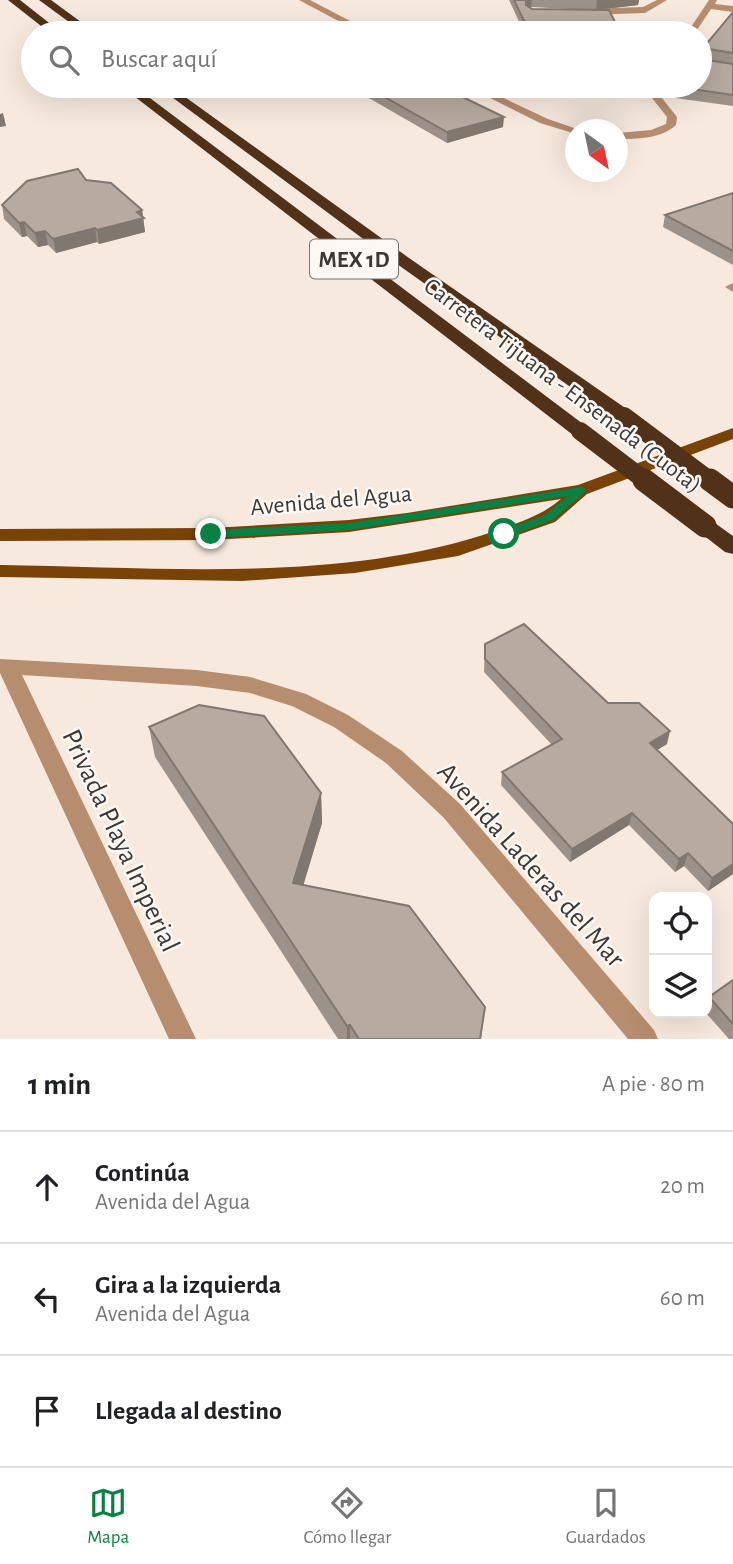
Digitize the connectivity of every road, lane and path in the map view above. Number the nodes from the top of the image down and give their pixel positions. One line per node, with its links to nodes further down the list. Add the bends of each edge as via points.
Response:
1 (13, 0): 8 (highway)
2 (44, 0): 9 (highway)
3 (303, 0): 10 (street)
4 (663, 0): 7 (street, via 645,10)
5 (711, 3): 6 (street); 11 (street)
6 (733, 9)
7 (570, 12)
8 (41, 21)
9 (73, 21)
10 (344, 21)
11 (699, 21)
12 (143, 98): 22 (highway, Carretera Tijuana - Ensenada (Cuota) / MEX 1D, bridge)
13 (179, 98): 20 (highway, Carretera Tijuana - Ensenada (Cuota) / MEX 1D, bridge)
14 (496, 98): 16 (street)
15 (655, 98): 17 (street, via 672,117 671,125 663,131)
16 (565, 128)
17 (628, 136)
18 (733, 433): 19 (main road, Avenida del Agua)
19 (581, 490): 21 (main road, Avenida del Agua, via 349,526 211,534); 23 (main road, Avenida del Agua, via 549,518 458,550 355,567 242,575)
20 (733, 497)
21 (0, 535)
22 (733, 547)
23 (0, 571)
24 (4, 666): 25 (street, Privada Playa Imperial); 26 (street, Avenida Laderas del Mar, via 250,685 299,700 341,721 394,757 452,811)
25 (183, 1039)
26 (645, 1039)

